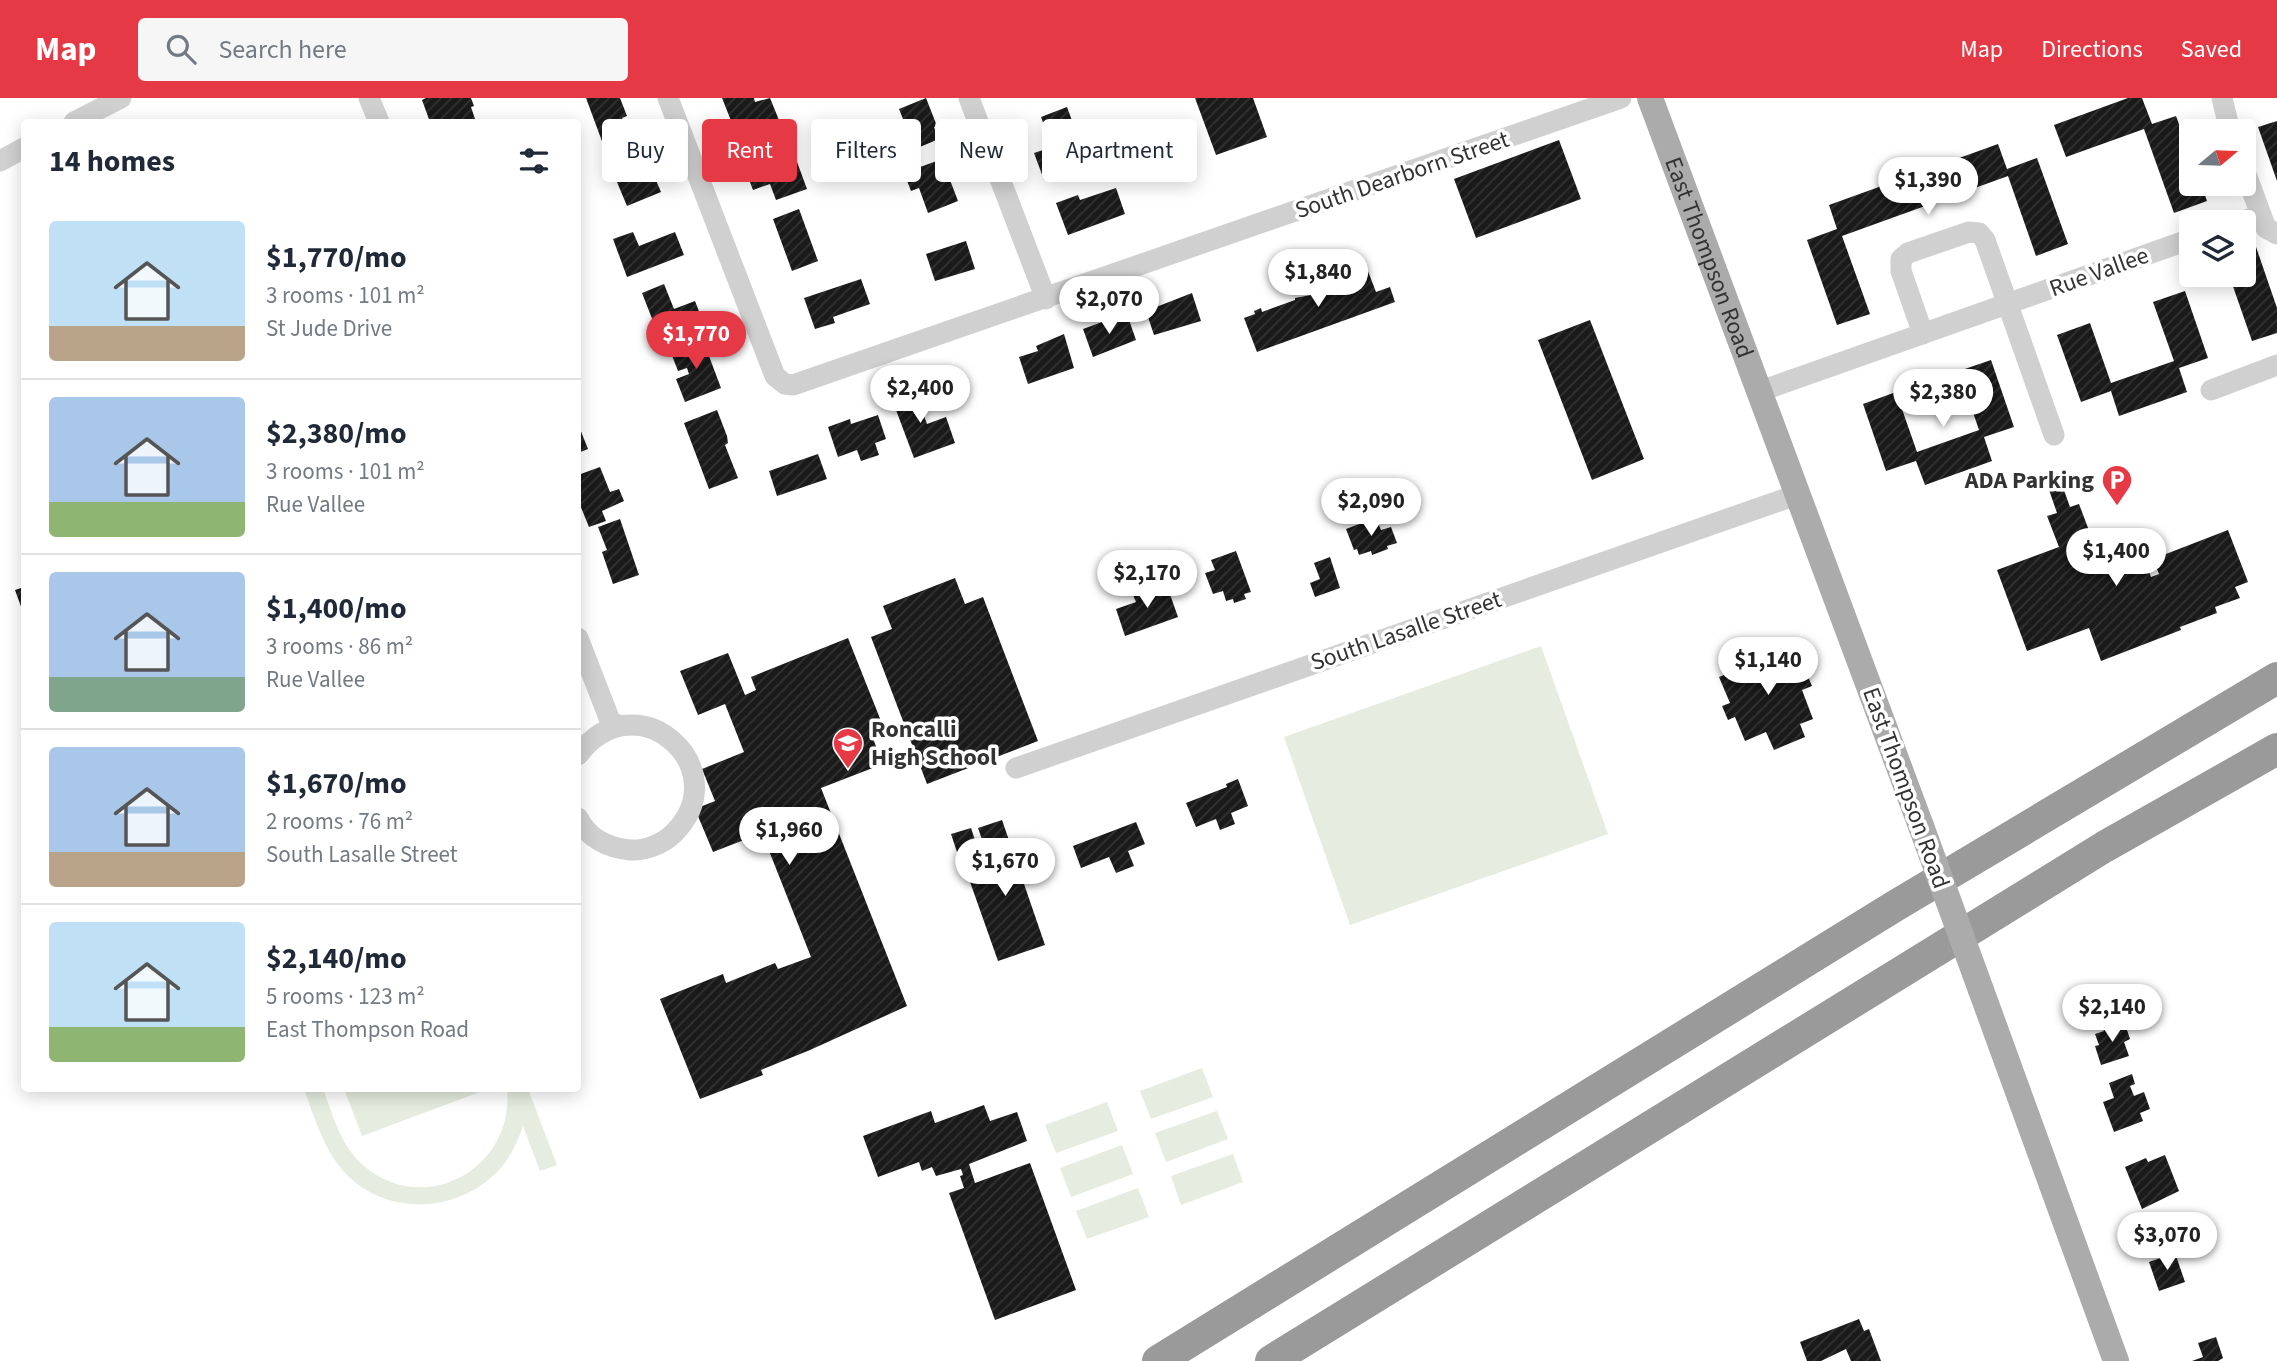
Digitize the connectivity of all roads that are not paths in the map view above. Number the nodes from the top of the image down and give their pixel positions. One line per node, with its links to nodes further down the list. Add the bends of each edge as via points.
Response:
1 (121, 98): 8 (street)
2 (369, 98): 9 (street)
3 (668, 98): 16 (street, South Dearborn Street, via 775,376 785,384 801,383)
4 (968, 98): 16 (street)
5 (1621, 98): 16 (street, South Dearborn Street)
6 (1650, 98): 21 (main road, East Thompson Road)
7 (2222, 98): 10 (street)
8 (80, 119)
9 (378, 119)
10 (2227, 119)
11 (21, 150): 12 (street)
12 (0, 161)
13 (2256, 222): 14 (street)
14 (2277, 234)
15 (2179, 243): 17 (street, Rue Vallee)
16 (1046, 299)
17 (2008, 304): 18 (street, Rue Vallee); 18 (street, via 1979,233 1969,232 1908,253 1901,259 1900,271); 22 (street)
18 (1923, 334): 21 (street, Rue Vallee)
19 (2277, 365): 20 (street)
20 (2211, 390)
21 (1758, 392): 23 (main road, East Thompson Road)
22 (2053, 435)
23 (1796, 495): 29 (street, South Lasalle Street); 33 (main road, East Thompson Road, bridge)
24 (581, 646): 26 (street, via 611,723)
25 (2277, 678): 31 (highway, via 1895,906)
26 (620, 725): 28 (street, via 603,731); 30 (street, via 656,729 684,753 692,770 691,808 669,838 634,850 614,848)
27 (2277, 749): 32 (highway, via 2104,847)
28 (581, 751)
29 (1016, 768)
30 (581, 824)
31 (1158, 1361)
32 (1271, 1361)
33 (2116, 1361)

